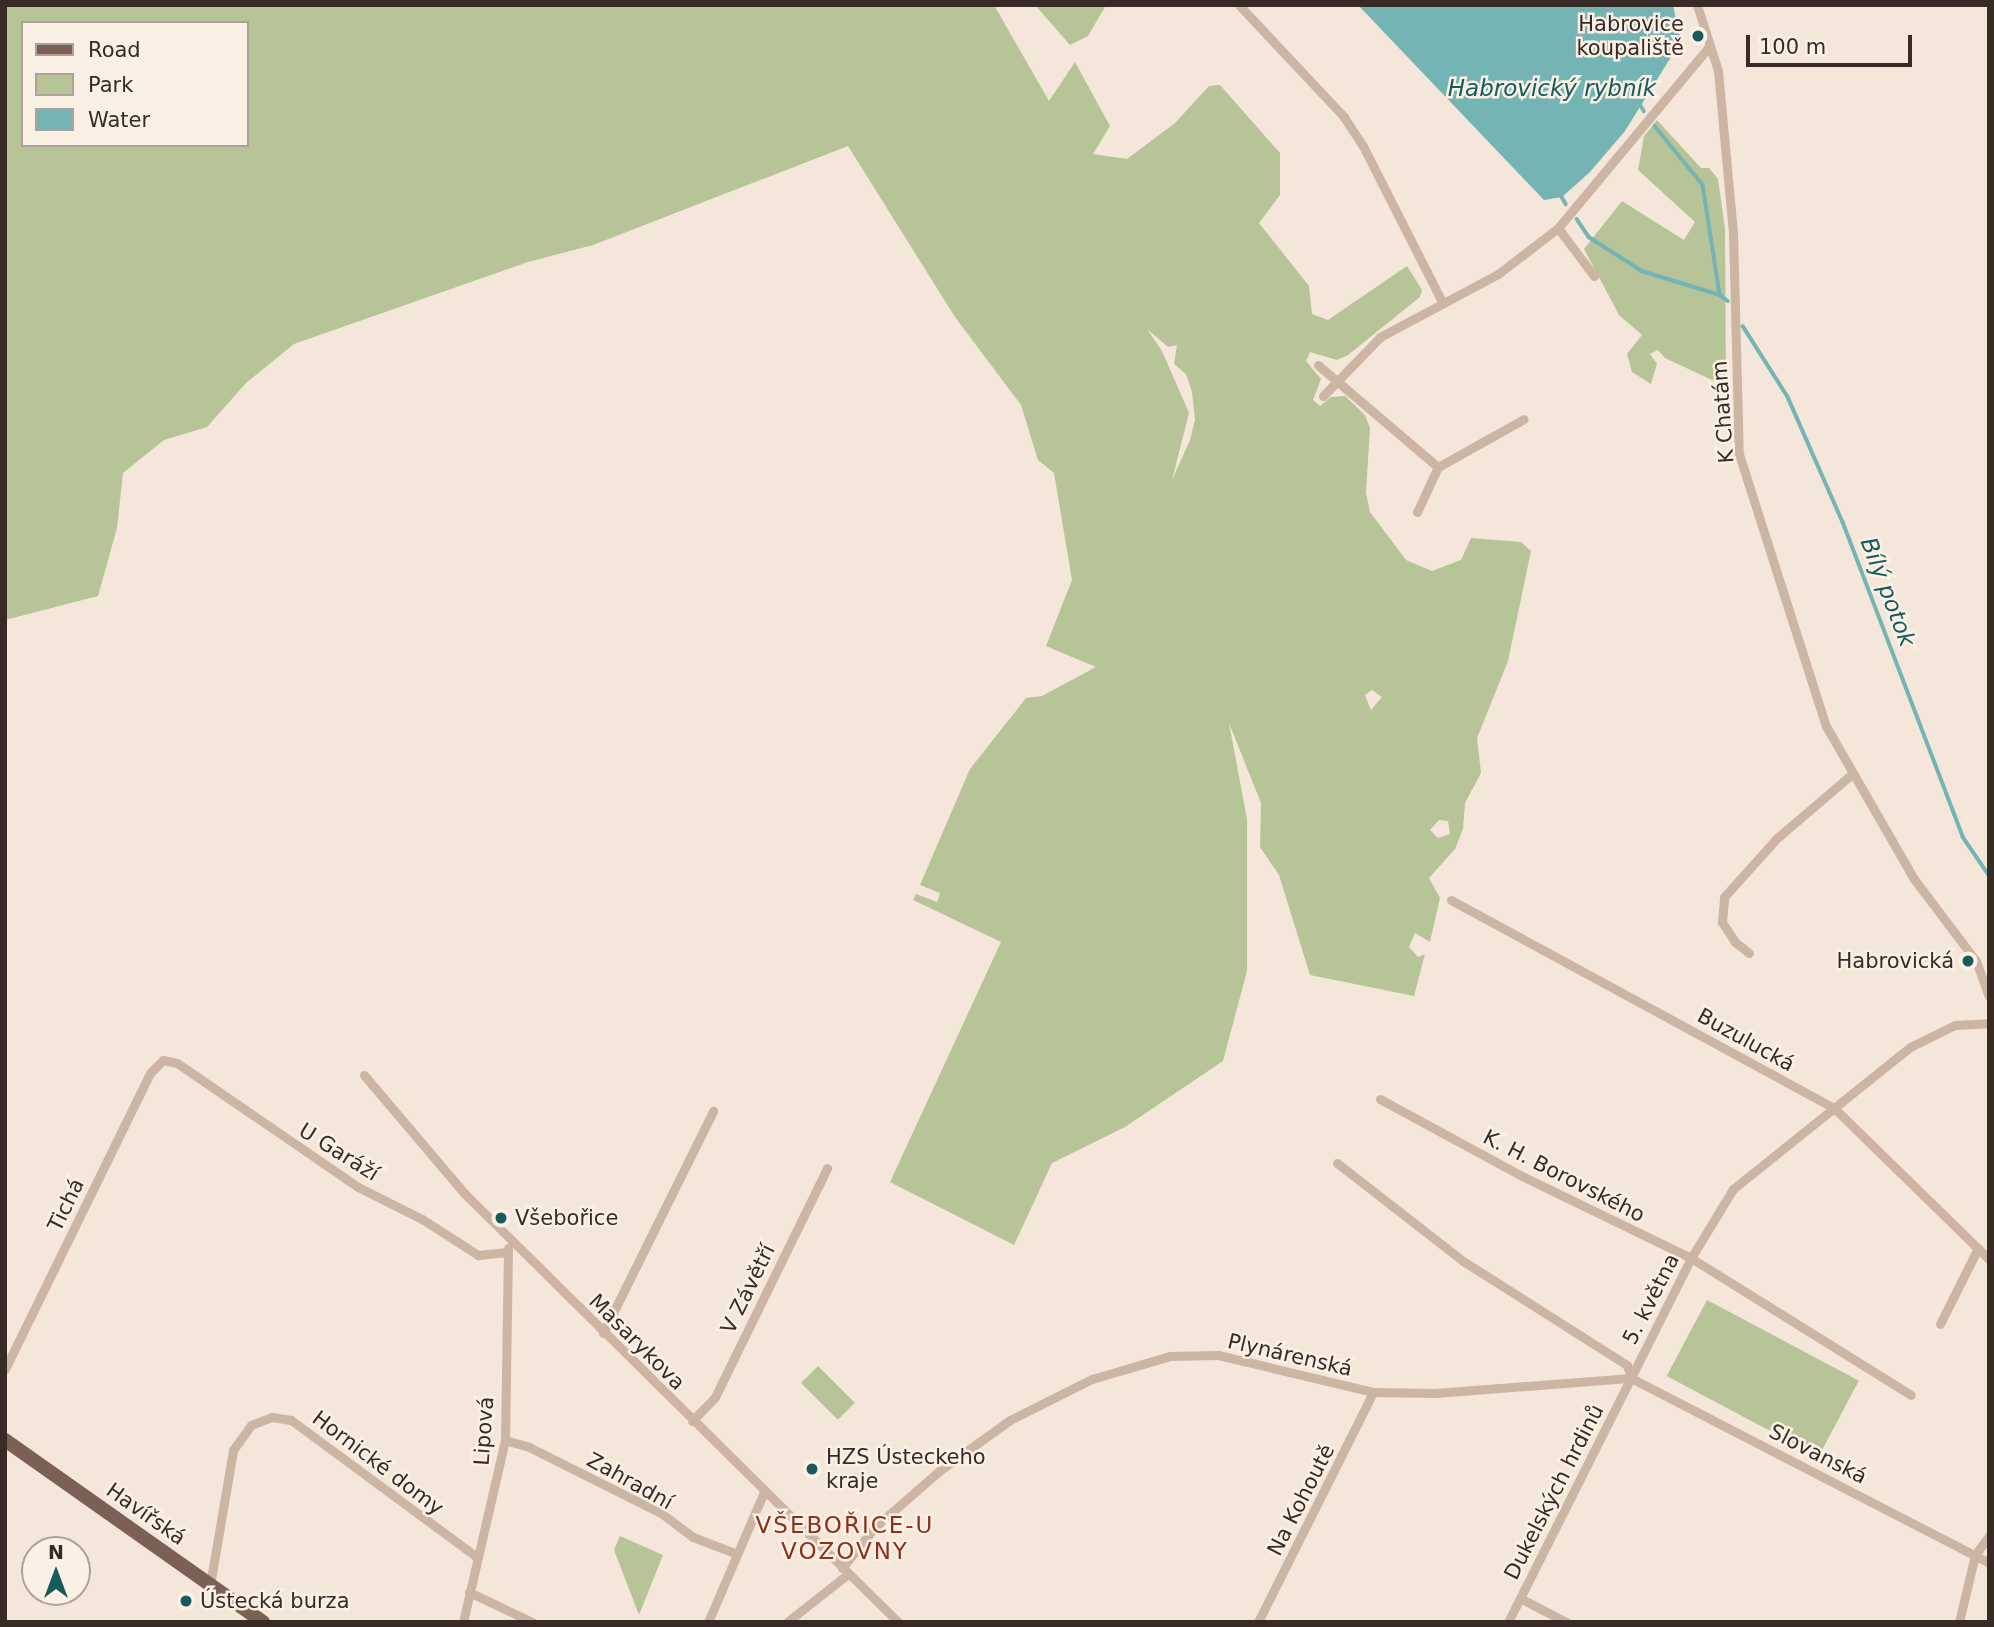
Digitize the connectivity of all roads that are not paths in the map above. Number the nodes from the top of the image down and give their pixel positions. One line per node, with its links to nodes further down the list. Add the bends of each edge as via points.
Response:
1 (1239, 5): 6 (street, via 1357,136)
2 (1697, 5): 3 (street, K Chatám)
3 (1709, 47): 4 (street); 13 (street, K Chatám, via 1718,71 1733,232 1739,454 1826,726)
4 (1558, 228): 5 (street); 6 (street, via 1498,274)
5 (1594, 276)
6 (1442, 302): 8 (street, via 1380,337)
7 (1318, 365): 8 (street)
8 (1335, 379): 9 (street); 11 (street)
9 (1322, 396)
10 (1524, 419): 11 (street)
11 (1438, 467): 12 (street)
12 (1417, 512)
13 (1853, 773): 15 (street, via 1777,838 1724,897 1722,922 1735,943); 16 (street, K Chatám, via 1914,879 1976,961)
14 (1451, 900): 21 (street, Buzulucká)
15 (1749, 953)
16 (1989, 996)
17 (1989, 1023): 21 (street, 5. května, via 1955,1025 1931,1035)
18 (163, 1060): 27 (street, U Garáží, via 177,1063 358,1187 422,1219 478,1255); 32 (street, Tichá, via 150,1073)
19 (364, 1075): 25 (street, Masarykova, via 425,1151)
20 (1380, 1099): 28 (street, K. H. Borovského, via 1518,1174)
21 (1833, 1107): 26 (street, Buzulucká); 28 (street, 5. května, via 1733,1189)
22 (713, 1111): 31 (street)
23 (1337, 1163): 33 (street, 5. května, via 1463,1261 1627,1365)
24 (827, 1168): 36 (street, V Závětří, via 715,1396)
25 (513, 1242): 27 (street); 31 (street, Masarykova)
26 (1978, 1248): 29 (street, Buzulucká); 30 (street)
27 (505, 1252): 38 (street, Lipová)
28 (1691, 1258): 33 (street, 5. května); 35 (street, K. H. Borovského)
29 (1989, 1259)
30 (1940, 1324)
31 (603, 1333): 36 (street, Masarykova)
32 (5, 1369)
33 (1631, 1378): 34 (street, Plynárenská, via 1435,1393); 42 (street, Slovanská); 48 (street, Dukelských hrdinů)
34 (1373, 1392): 45 (street, Plynárenská, via 1218,1355 1170,1356 1146,1362 1042,1402 939,1471 875,1527); 55 (street, Na Kohoutě)
35 (1911, 1395)
36 (692, 1421): 39 (street, Masarykova)
37 (5, 1440): 46 (main road, Havířská)
38 (505, 1440): 41 (street, Zahradní, via 529,1447 661,1513 694,1537); 43 (street, Lipová)
39 (764, 1492): 41 (street); 45 (street, Masarykova)
40 (1989, 1536): 42 (street)
41 (737, 1554): 52 (street)
42 (1975, 1555): 44 (street, Slovanská); 58 (street)
43 (478, 1558): 46 (street, Hornické domy, via 291,1420 272,1417 251,1425 233,1450); 47 (street, Lipová)
44 (1989, 1563)
45 (845, 1571): 53 (street, Plynárenská); 54 (street, Masarykova)
46 (210, 1585): 49 (main road, Havířská)
47 (469, 1592): 50 (street, Lipová); 51 (street)
48 (1520, 1598): 56 (street, Dukelských hrdinů); 57 (street)
49 (263, 1622)
50 (463, 1622)
51 (532, 1622)
52 (708, 1622)
53 (787, 1622)
54 (898, 1622)
55 (1258, 1622)
56 (1508, 1622)
57 (1566, 1622)
58 (1959, 1622)

